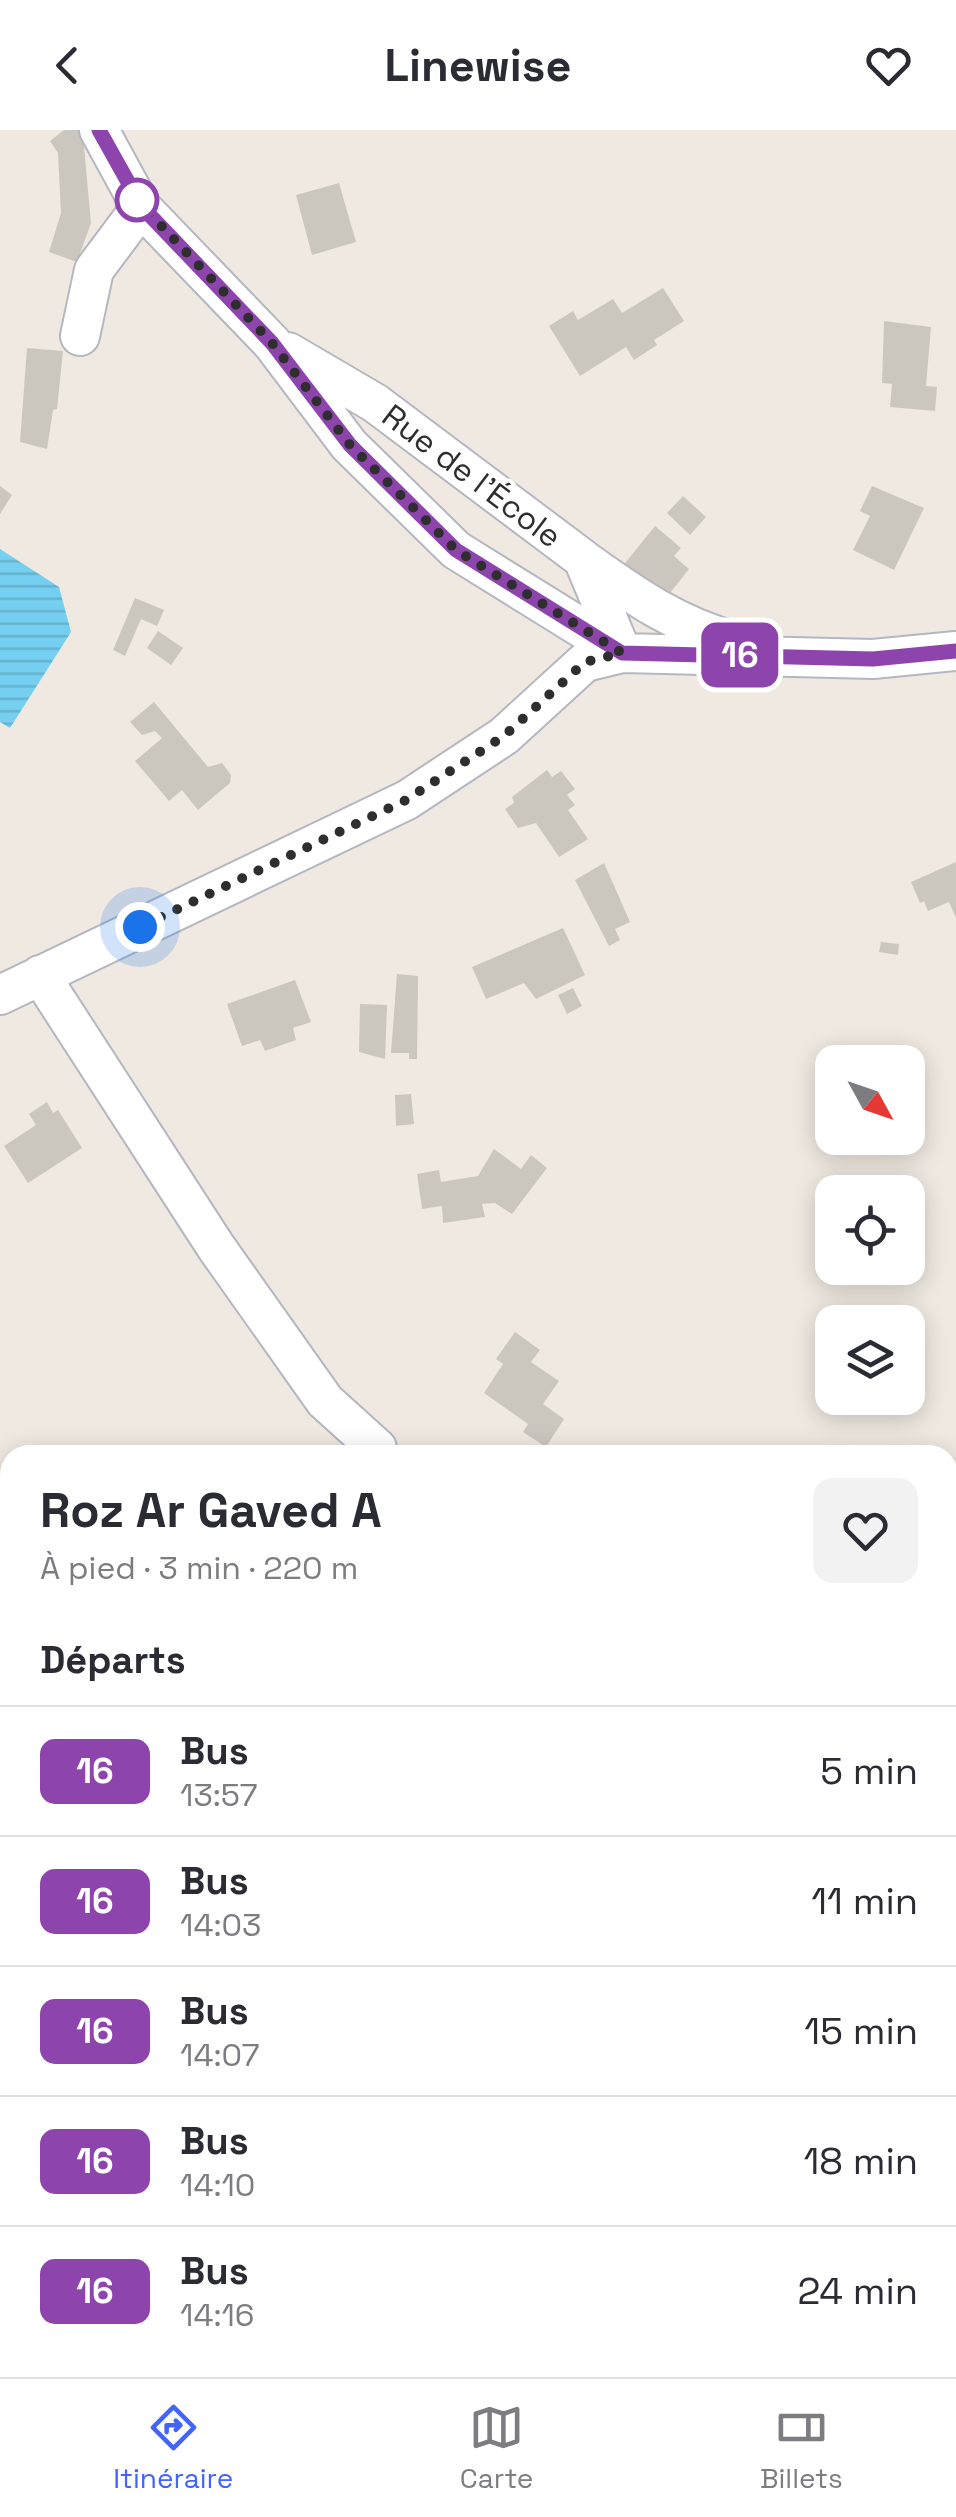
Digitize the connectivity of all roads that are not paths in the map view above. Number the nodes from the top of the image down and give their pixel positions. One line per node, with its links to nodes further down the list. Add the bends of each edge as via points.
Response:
1 (99, 130): 2 (street, Rue de l'École)
2 (142, 207): 3 (street, via 94,270); 4 (street, Rue de l'École)
3 (80, 336)
4 (272, 343): 5 (street, Rue de l'École, via 375,403); 7 (street, Rue de l'École, via 350,445 456,550)
5 (582, 558): 7 (street, Rue de l'École); 8 (street, via 694,630 755,647)
6 (956, 651): 8 (street)
7 (622, 653): 8 (street); 9 (street, via 585,662 504,736 406,800)
8 (873, 659)
9 (40, 975): 10 (street); 11 (street, via 325,1401)
10 (0, 995)
11 (374, 1445)

